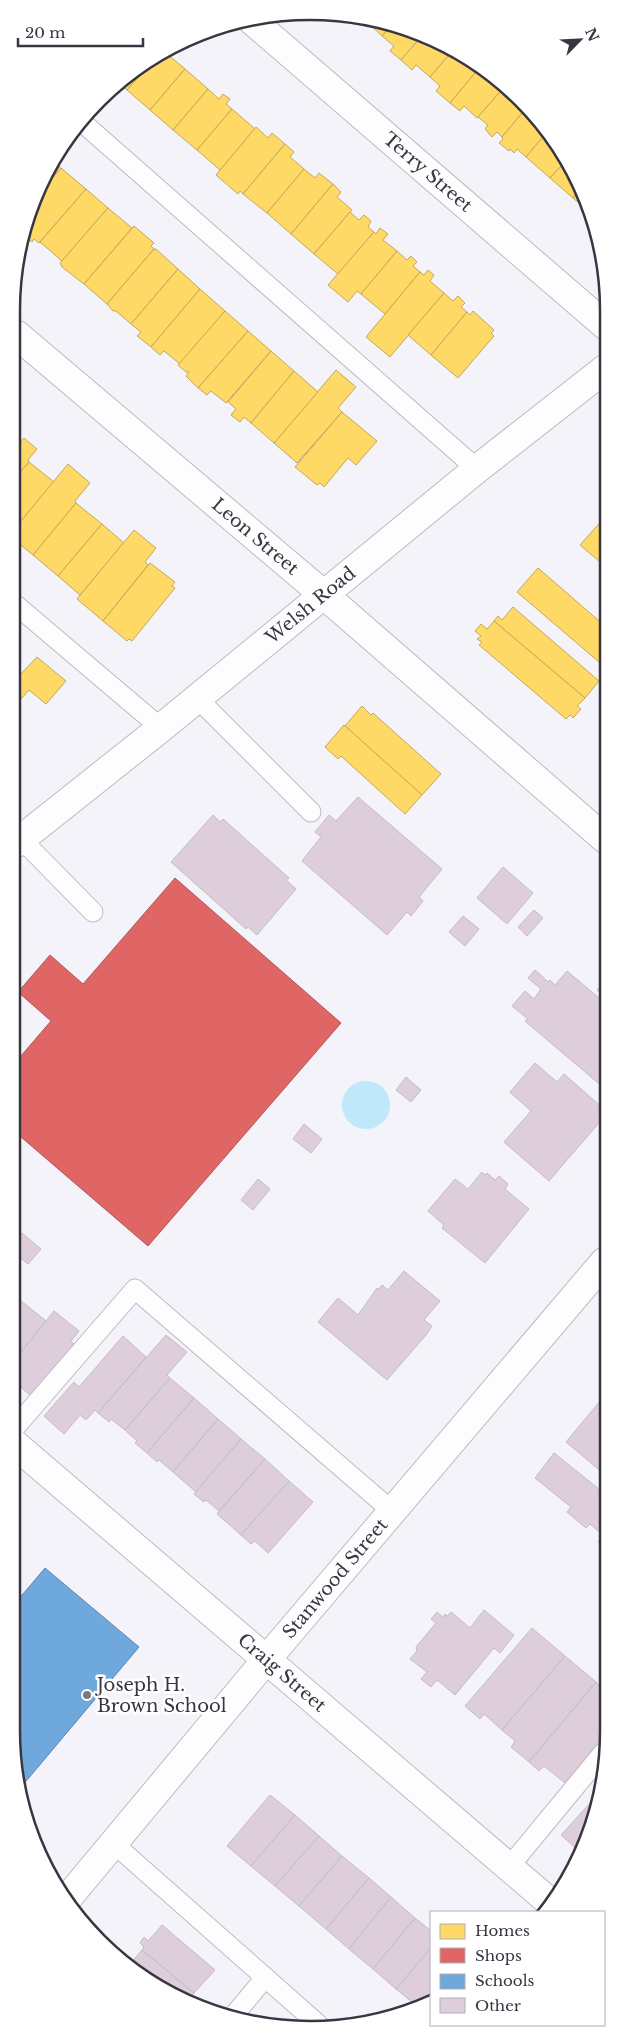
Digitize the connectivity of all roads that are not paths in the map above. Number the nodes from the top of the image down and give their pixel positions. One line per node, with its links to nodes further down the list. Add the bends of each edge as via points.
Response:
1 (257, 25): 3 (street, Terry Street)
2 (86, 126): 6 (lane)
3 (600, 321)
4 (20, 338): 7 (street, Leon Street)
5 (600, 373): 6 (street, Welsh Road)
6 (477, 469): 7 (street, Welsh Road)
7 (323, 594): 9 (street, Welsh Road); 12 (street, Leon Street)
8 (20, 608): 10 (lane)
9 (197, 698): 10 (street, Welsh Road); 11 (lane)
10 (161, 728): 13 (street, Welsh Road)
11 (311, 812)
12 (600, 835)
13 (20, 840)
14 (20, 844): 15 (lane)
15 (92, 912)
16 (600, 1267): 19 (street, Stanwood Street)
17 (20, 1422): 19 (lane, via 135,1289)
18 (20, 1449): 20 (street, Craig Street)
19 (392, 1511): 20 (street, Stanwood Street)
20 (266, 1660): 22 (street, Stanwood Street); 23 (street, Craig Street)
21 (599, 1758): 23 (lane)
22 (113, 1843): 24 (street, Stanwood Street); 26 (lane)
23 (509, 1867): 25 (street, Craig Street)
24 (70, 1894)
25 (546, 1899)
26 (265, 1978): 27 (lane); 28 (lane)
27 (237, 2011)
28 (314, 2021)

